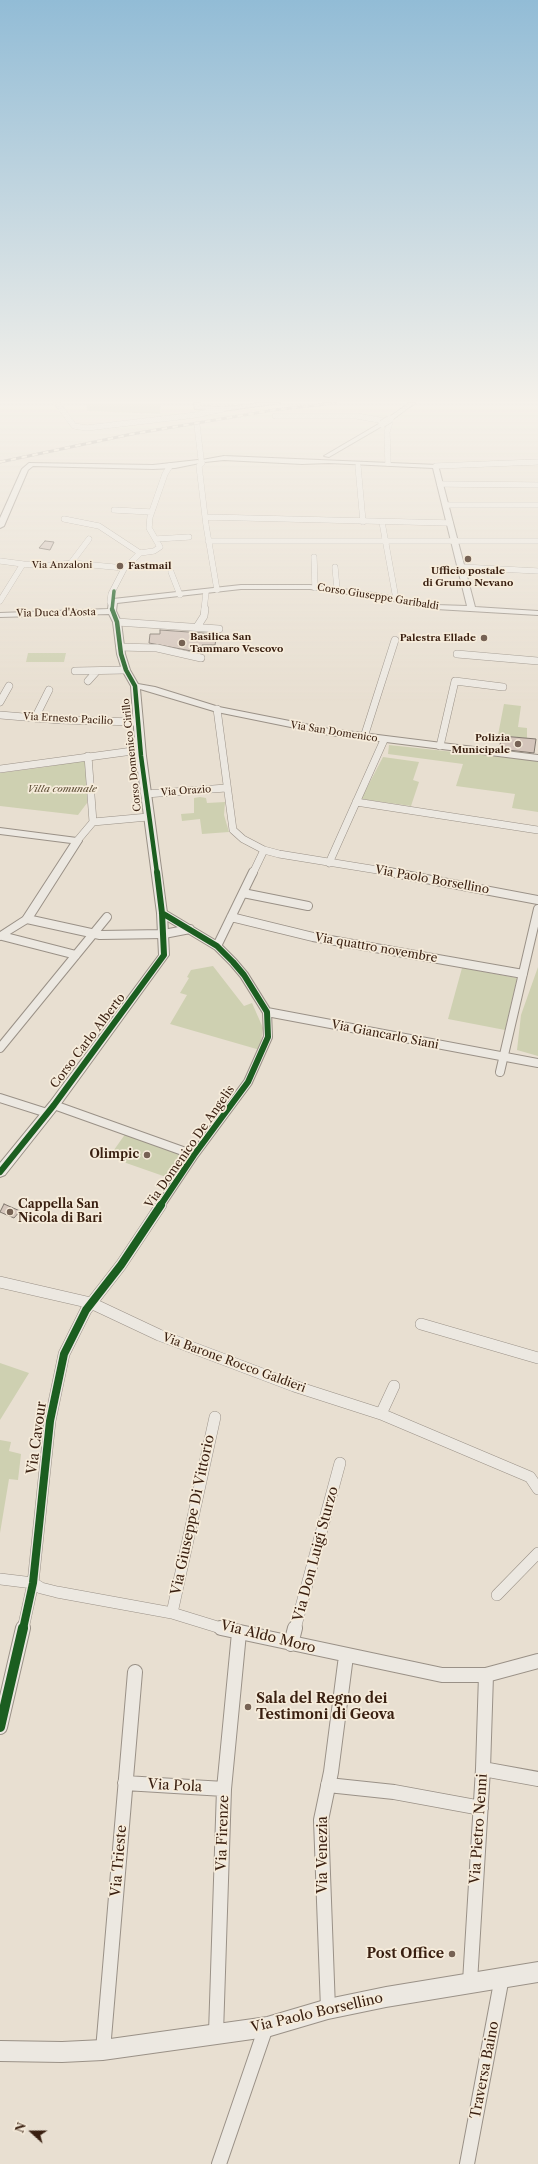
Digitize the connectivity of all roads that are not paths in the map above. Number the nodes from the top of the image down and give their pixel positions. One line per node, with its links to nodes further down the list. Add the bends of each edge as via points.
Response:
1 (10, 504): 14 (street)
2 (154, 504): 8 (street)
3 (203, 504): 9 (street)
4 (361, 504): 11 (street)
5 (446, 505): 6 (street); 13 (street)
6 (538, 505)
7 (114, 510): 8 (street)
8 (151, 512): 17 (street, via 149,528)
9 (205, 517): 11 (street); 19 (street)
10 (64, 519): 22 (street, via 100,526)
11 (363, 522): 12 (street)
12 (382, 522): 13 (street); 20 (street)
13 (450, 523): 21 (street)
14 (0, 526)
15 (189, 537): 17 (street)
16 (89, 539): 25 (street)
17 (156, 539): 22 (street, via 160,547 154,551)
18 (538, 540): 21 (street)
19 (208, 541): 20 (street); 33 (street)
20 (386, 541): 21 (street); 37 (street)
21 (455, 541): 27 (street)
22 (140, 553): 29 (street)
23 (314, 557): 32 (street)
24 (0, 561): 26 (street, Via Anzaloni)
25 (71, 563): 26 (street, Via Anzaloni, via 44,566); 29 (street, Via Anzaloni)
26 (23, 564): 38 (street)
27 (461, 566): 30 (street); 39 (street)
28 (335, 567): 34 (street)
29 (124, 568): 40 (street, via 111,594)
30 (538, 571)
31 (171, 572): 36 (street)
32 (315, 588): 33 (street, Corso Giuseppe Garibaldi, via 241,587); 34 (street, Corso Giuseppe Garibaldi)
33 (217, 590): 35 (street, Corso Giuseppe Garibaldi)
34 (336, 590): 37 (street, Corso Giuseppe Garibaldi)
35 (206, 592): 36 (street, Corso Giuseppe Garibaldi); 43 (street, via 204,616)
36 (180, 595): 40 (street, Via Duca d'Aosta)
37 (396, 599): 39 (street, Corso Giuseppe Garibaldi, via 436,607)
38 (0, 601)
39 (472, 610): 41 (street, Corso Giuseppe Garibaldi)
40 (113, 611): 42 (street, Via Duca d'Aosta); 43 (street); 46 (street, Corso Domenico Cirillo)
41 (538, 613)
42 (0, 615)
43 (197, 627): 44 (street)
44 (219, 629)
45 (395, 640): 63 (street)
46 (120, 647): 48 (street, via 157,648); 50 (street, Corso Domenico Cirillo)
47 (457, 654): 49 (street)
48 (201, 658)
49 (538, 661)
50 (126, 670): 52 (street); 55 (street, Corso Domenico Cirillo)
51 (75, 671): 52 (street)
52 (96, 671): 53 (street)
53 (88, 681)
54 (9, 686): 58 (street)
55 (135, 686): 59 (street, Via San Domenico, via 152,688); 62 (street, Corso Domenico Cirillo)
56 (502, 687): 65 (street, via 455,681)
57 (49, 690): 61 (street)
58 (0, 702)
59 (217, 709): 63 (street, Via San Domenico); 70 (street, Via Paolo Borsellino)
60 (0, 715): 61 (street, Via Ernesto Pacilio)
61 (35, 718): 62 (street, Via Ernesto Pacilio)
62 (137, 722): 66 (street, Corso Domenico Cirillo)
63 (364, 737): 64 (street, Via San Domenico)
64 (384, 740): 65 (street, Via San Domenico); 72 (street)
65 (440, 746): 68 (street, Via San Domenico)
66 (140, 750): 67 (street); 71 (street, Corso Domenico Cirillo)
67 (88, 756): 69 (street); 74 (street)
68 (538, 758)
69 (0, 769)
70 (226, 788): 71 (street, Via Orazio); 78 (street, Via Paolo Borsellino, via 233,830 243,839)
71 (146, 794): 73 (street, Corso Domenico Cirillo)
72 (356, 802): 75 (street); 79 (street)
73 (148, 817): 74 (street); 84 (street, Corso Domenico Cirillo)
74 (93, 822): 77 (street)
75 (538, 830)
76 (0, 831): 77 (street)
77 (77, 841): 87 (street)
78 (264, 850): 79 (street, Via Paolo Borsellino); 80 (street)
79 (329, 863): 81 (street, Via Paolo Borsellino)
80 (243, 893): 82 (street); 86 (street)
81 (537, 899)
82 (308, 906)
83 (538, 909): 94 (street)
84 (162, 912): 88 (street); 90 (street, Corso Carlo Alberto)
85 (107, 917): 89 (street)
86 (231, 917): 92 (street); 94 (street, Via quattro novembre, via 313,937)
87 (27, 920): 89 (street); 91 (street)
88 (190, 929): 90 (street); 92 (street)
89 (94, 933): 90 (street); 93 (street)
90 (164, 934): 101 (street, Corso Carlo Alberto, via 165,949 161,962)
91 (1, 937): 93 (street)
92 (217, 946): 95 (street, via 244,975)
93 (76, 955): 96 (street)
94 (523, 974): 97 (street)
95 (267, 1012): 97 (street, Via Giancarlo Siani); 102 (street, Via Domenico De Angelis, via 268,1037 257,1065 234,1103)
96 (1, 1044)
97 (504, 1057): 98 (street, Via Giancarlo Siani); 99 (street)
98 (538, 1063)
99 (500, 1072)
100 (0, 1098): 101 (street)
101 (50, 1109): 102 (street); 103 (street, Corso Carlo Alberto)
102 (194, 1155): 105 (street, Via Domenico De Angelis, via 143,1234)
103 (0, 1172)
104 (0, 1282): 105 (street, Via Barone Rocco Galdieri)
105 (91, 1303): 109 (street, Via Barone Rocco Galdieri, via 159,1335 294,1386); 116 (street, Via Cavour, via 64,1354 58,1378 50,1421)
106 (421, 1324): 107 (street)
107 (538, 1358)
108 (394, 1386): 109 (street)
109 (381, 1414): 112 (street, Via Barone Rocco Galdieri)
110 (215, 1417): 118 (street, Via Giuseppe Di Vittorio)
111 (340, 1463): 120 (street, Via Don Luigi Sturzo)
112 (534, 1478): 113 (street, Via Barone Rocco Galdieri)
113 (538, 1489)
114 (538, 1553): 117 (street)
115 (0, 1579): 116 (street, Via Aldo Moro)
116 (33, 1583): 118 (street, Via Aldo Moro, via 57,1592); 125 (street, Via Cavour)
117 (496, 1595)
118 (172, 1612): 119 (street, Via Aldo Moro)
119 (239, 1633): 120 (street, Via Aldo Moro); 130 (street, Via Firenze)
120 (291, 1644): 121 (street, Via Aldo Moro)
121 (346, 1656): 124 (street, Via Aldo Moro, via 442,1675); 129 (street, Via Venezia)
122 (538, 1661): 124 (street, Via Aldo Moro)
123 (135, 1672): 128 (street, Via Trieste)
124 (486, 1675): 126 (street, Via Pietro Nenni)
125 (0, 1727)
126 (483, 1769): 127 (street); 131 (street, Via Pietro Nenni)
127 (538, 1779)
128 (125, 1783): 130 (street, Via Pola); 138 (street, Via Trieste)
129 (328, 1785): 131 (street, via 394,1792); 135 (street, Via Venezia, via 321,1820)
130 (224, 1789): 137 (street, Via Firenze)
131 (481, 1808): 134 (street, Via Pietro Nenni)
132 (538, 1972): 133 (street, Via Paolo Borsellino)
133 (502, 1977): 134 (street, Via Paolo Borsellino); 141 (street, Traversa Baino)
134 (470, 1982): 135 (street, Via Paolo Borsellino)
135 (328, 2009): 136 (street, Via Paolo Borsellino)
136 (267, 2027): 137 (street, Via Paolo Borsellino); 140 (street)
137 (216, 2033): 138 (street, Via Paolo Borsellino)
138 (104, 2050): 139 (street, Via Paolo Borsellino)
139 (0, 2051)
140 (219, 2164)
141 (467, 2164)

